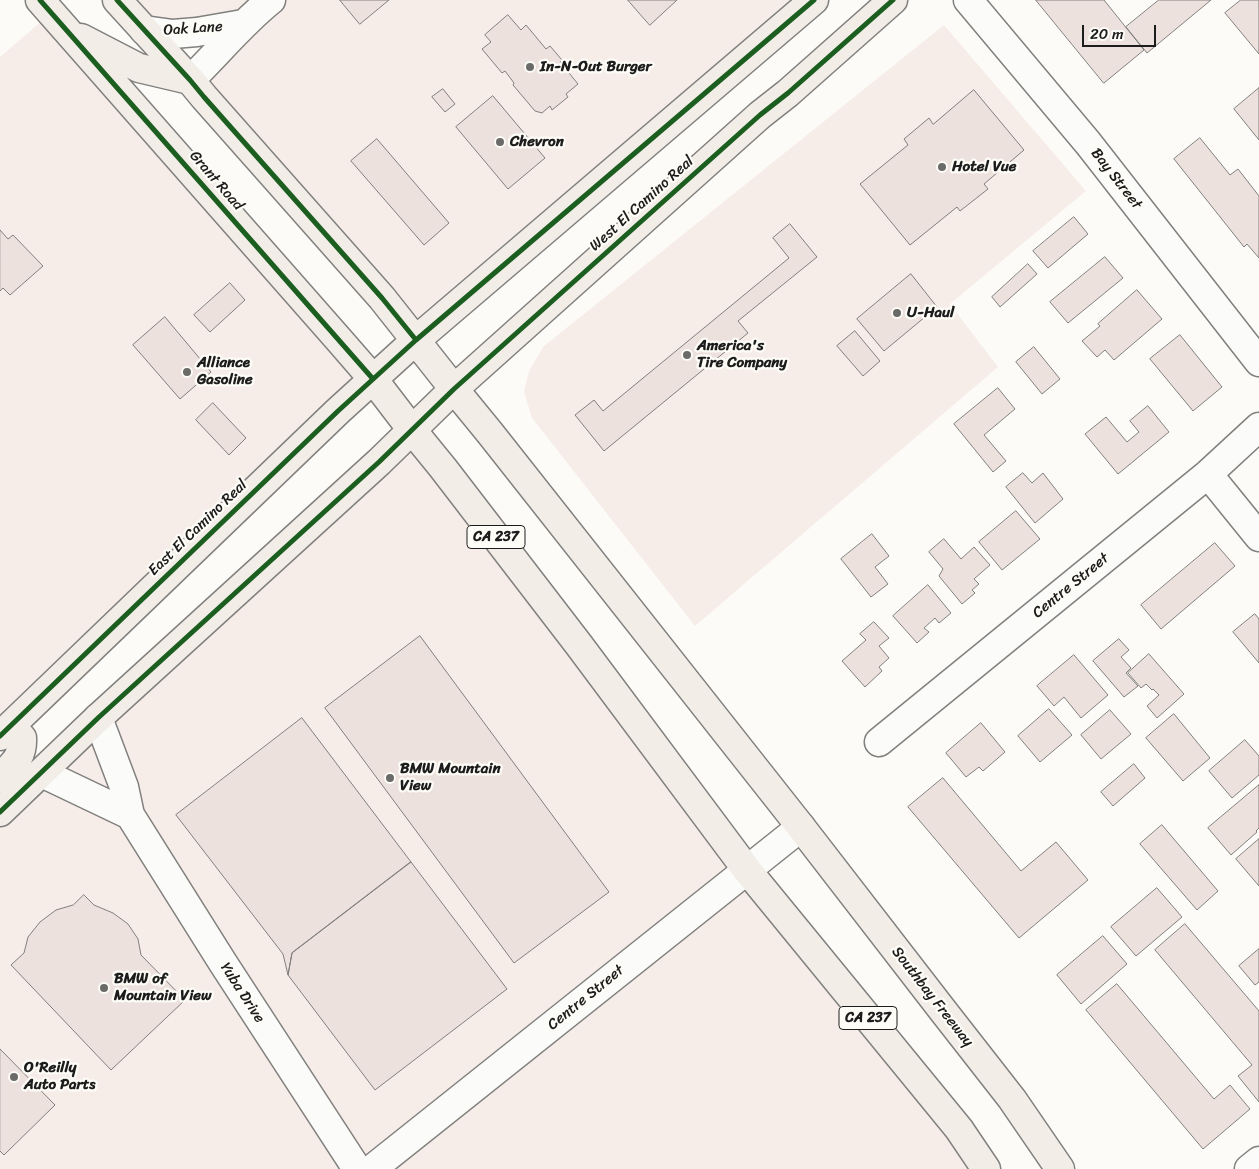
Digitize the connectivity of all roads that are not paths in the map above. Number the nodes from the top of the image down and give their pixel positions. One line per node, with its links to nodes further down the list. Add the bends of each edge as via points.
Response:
1 (40, 0): 9 (main road, Grant Road)
2 (118, 0): 8 (main road)
3 (271, 0): 7 (street, Oak Lane)
4 (814, 0): 13 (main road)
5 (893, 0): 16 (main road, West El Camino Real)
6 (968, 0): 14 (street, Bay Street, via 1088,143)
7 (243, 24): 8 (street, Oak Lane, via 173,34); 11 (street, Oak Lane)
8 (144, 30): 10 (main road); 11 (main road)
9 (68, 32): 10 (main road); 12 (main road, Grant Road)
10 (139, 68): 11 (main road); 12 (main road)
11 (190, 80): 13 (main road)
12 (133, 105): 15 (main road, Grant Road)
13 (416, 340): 15 (main road, East El Camino Real); 16 (main road)
14 (1259, 362)
15 (373, 379): 18 (main road, Grant Road / CA 237); 22 (main road, East El Camino Real)
16 (454, 389): 18 (main road, West El Camino Real); 28 (main road, Southbay Freeway)
17 (1259, 427): 19 (street, Centre Street)
18 (412, 430): 21 (main road); 29 (main road, CA 237, via 579,645)
19 (1208, 474): 20 (street); 23 (street, Centre Street)
20 (1259, 537)
21 (98, 718): 24 (main road); 27 (street, Yuba Drive, via 124,787)
22 (6, 731): 25 (main road, via 22,738 23,746 18,760)
23 (879, 742)
24 (42, 773): 26 (main road); 27 (street)
25 (0, 778)
26 (0, 812)
27 (130, 816): 31 (street, Yuba Drive)
28 (801, 827): 29 (street, Centre Street); 34 (main road, Southbay Freeway, via 1012,1099)
29 (747, 870): 32 (street, Centre Street); 33 (main road, CA 237, via 959,1130)
30 (1259, 1161): 35 (street)
31 (357, 1169)
32 (372, 1169)
33 (986, 1169)
34 (1060, 1169)
35 (1249, 1169)

